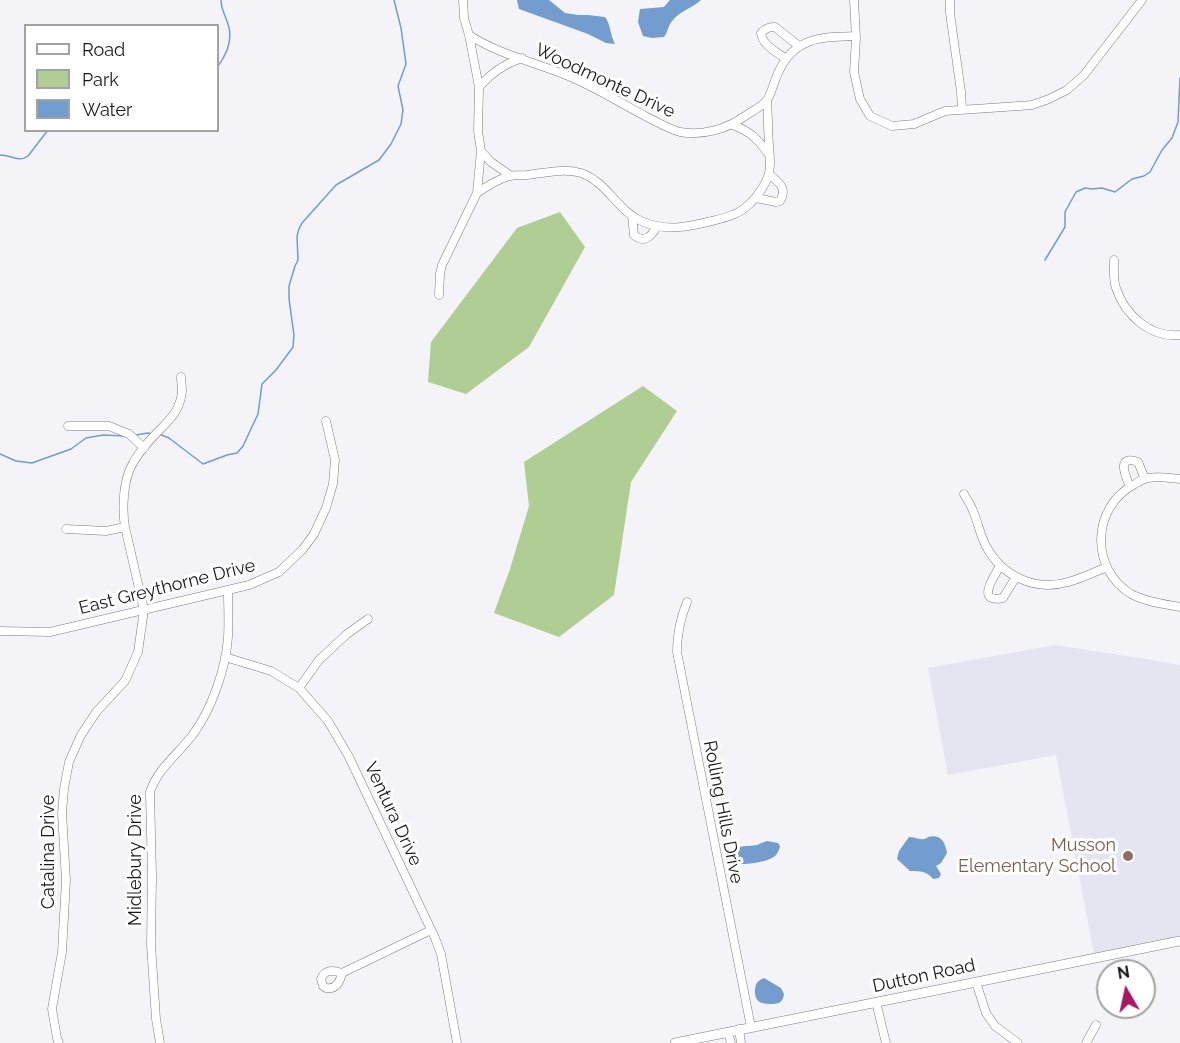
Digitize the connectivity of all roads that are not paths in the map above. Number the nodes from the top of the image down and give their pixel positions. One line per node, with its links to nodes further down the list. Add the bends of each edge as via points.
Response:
1 (463, 0): 5 (street)
2 (854, 0): 6 (street)
3 (950, 0): 12 (street)
4 (1142, 0): 12 (street, via 1084,75 1067,90 1032,105)
5 (470, 35): 8 (street, Woodmonte Drive); 10 (street)
6 (856, 36): 7 (street, via 823,37); 12 (street, via 854,72 860,99 870,116 892,126 914,124 945,111)
7 (799, 46): 9 (street); 9 (street, via 775,27 764,29 761,38)
8 (522, 58): 10 (street, via 496,70); 13 (street, Woodmonte Drive, via 574,78 679,132 720,130)
9 (786, 59): 11 (street)
10 (479, 87): 14 (street)
11 (767, 100): 13 (street, Woodmonte Drive); 15 (street)
12 (962, 109)
13 (733, 125): 15 (street, via 758,140)
14 (481, 151): 17 (street); 18 (street)
15 (770, 156): 16 (street)
16 (769, 174): 19 (street); 19 (street, via 784,189 784,195 776,202)
17 (511, 176): 18 (street, via 488,184); 20 (street, via 554,170 582,174 596,180)
18 (477, 193): 23 (street, via 442,265)
19 (756, 198): 21 (street, via 728,216 691,227)
20 (632, 216): 21 (street); 21 (street, via 638,239 649,237)
21 (657, 226)
22 (1114, 260): 24 (street, via 1114,286 1131,315 1148,329)
23 (438, 295)
24 (1180, 335)
25 (181, 377): 28 (street, Catalina Drive, via 177,409)
26 (326, 421): 38 (street, East Greythorne Drive, via 334,460 333,484 315,534 279,572)
27 (68, 426): 28 (street, via 109,426 129,434)
28 (144, 448): 33 (street, Catalina Drive, via 132,465 124,495)
29 (1145, 478): 30 (street); 31 (street); 31 (street, via 1138,462 1127,462 1124,471)
30 (1180, 479)
31 (1130, 486): 36 (street, via 1116,497 1104,520 1101,535)
32 (964, 494): 35 (street, via 984,543)
33 (125, 527): 34 (street, via 106,531); 41 (street, Catalina Drive)
34 (66, 529)
35 (1000, 566): 37 (street); 37 (street, via 988,588 991,597 1003,598)
36 (1107, 567): 37 (street, via 1060,584 1032,583); 40 (street, via 1133,594)
37 (1016, 577)
38 (228, 591): 41 (street, East Greythorne Drive); 44 (street, Midlebury Drive)
39 (687, 602): 52 (street, Rolling Hills Drive, via 680,618 676,652)
40 (1180, 607)
41 (144, 610): 43 (street, East Greythorne Drive, via 50,632); 55 (street, Catalina Drive, via 138,652 125,681 97,711 69,762 62,813 66,880 62,952 52,1010)
42 (368, 619): 45 (street, via 319,660)
43 (0, 631)
44 (225, 657): 45 (street, Ventura Drive, via 270,671); 56 (street, Midlebury Drive, via 219,683 194,733 166,763 150,792 151,945)
45 (299, 688): 46 (street, Ventura Drive, via 328,721 349,757)
46 (432, 930): 48 (street); 57 (street, Ventura Drive, via 441,954)
47 (1180, 941): 49 (street, Dutton Road)
48 (342, 974)
49 (976, 982): 50 (street, Dutton Road); 62 (street, via 986,1013 995,1026)
50 (876, 1002): 52 (street, Dutton Road); 61 (street)
51 (1096, 1026): 63 (street)
52 (751, 1027): 53 (street, Dutton Road)
53 (739, 1029): 54 (street, Dutton Road); 60 (street)
54 (728, 1032): 58 (street, Dutton Road); 59 (street)
55 (56, 1041)
56 (160, 1043)
57 (457, 1043)
58 (675, 1043)
59 (731, 1043)
60 (741, 1043)
61 (886, 1043)
62 (1018, 1043)
63 (1086, 1043)

